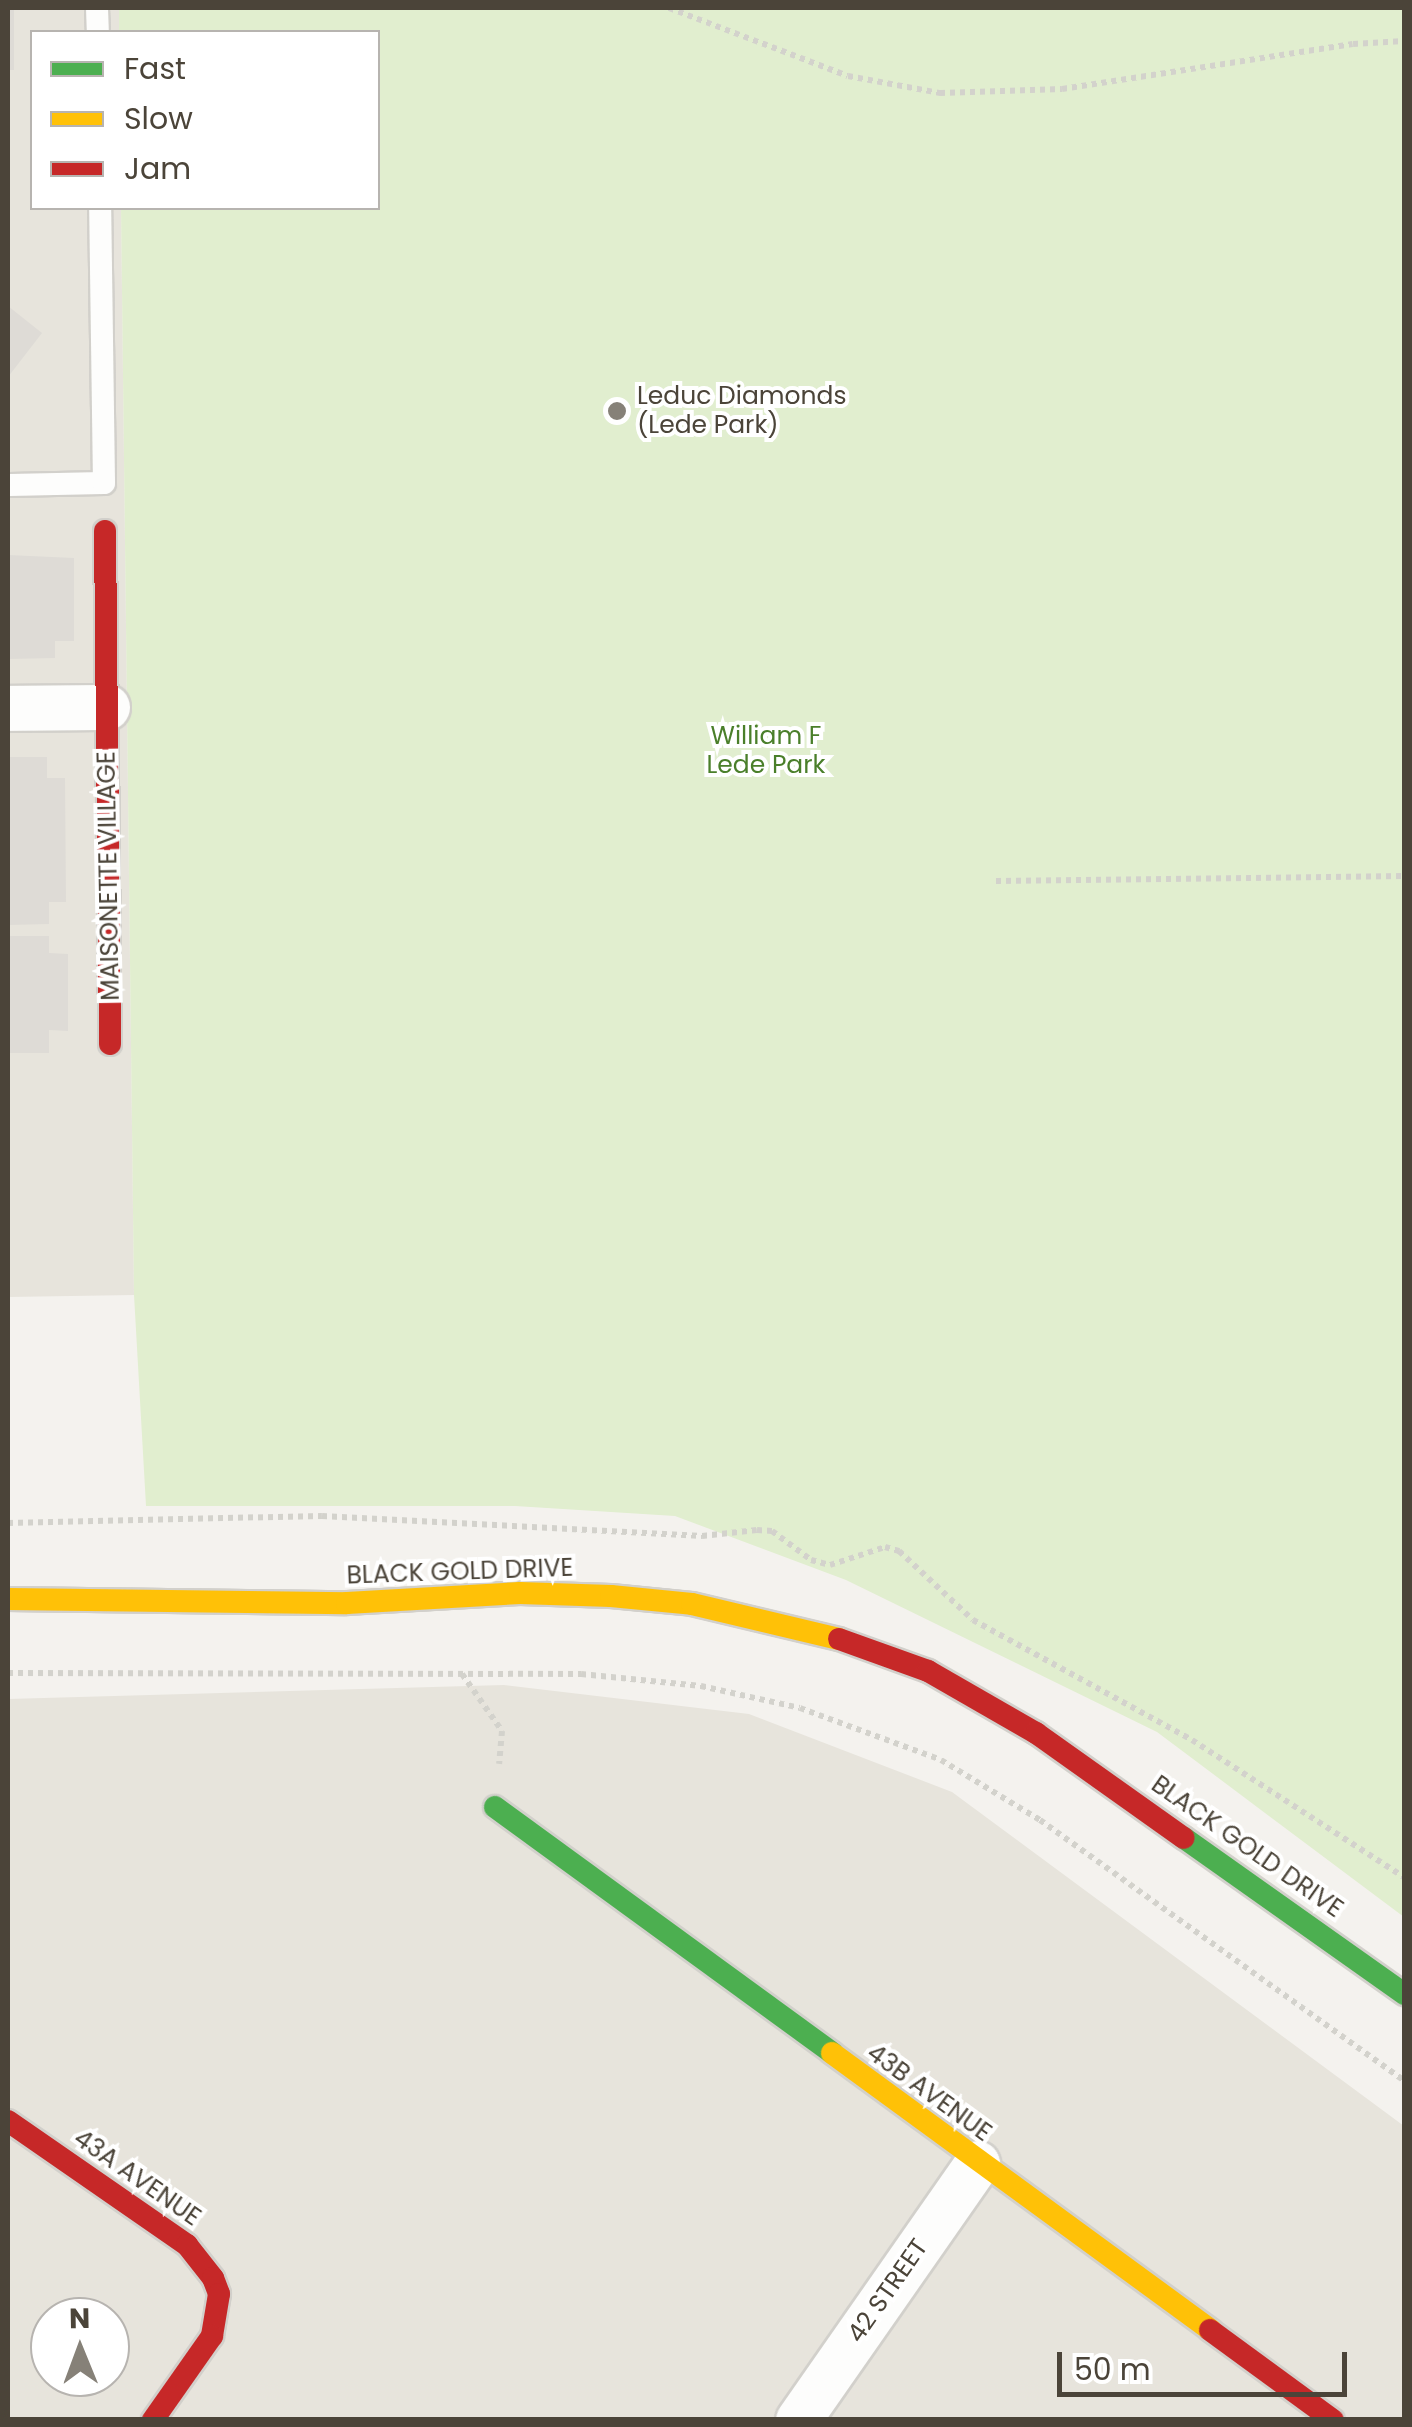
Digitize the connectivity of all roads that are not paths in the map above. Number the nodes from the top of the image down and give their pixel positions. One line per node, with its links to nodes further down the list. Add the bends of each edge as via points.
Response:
1 (100, 210): 2 (lane, via 104,484)
2 (8, 485)
3 (105, 531): 4 (street, MAISONETTE VILLAGE)
4 (107, 707): 5 (street); 6 (street, MAISONETTE VILLAGE)
5 (8, 708)
6 (110, 1044)
7 (8, 1598): 9 (street, BLACK GOLD DRIVE, via 347,1604 520,1593 611,1596 692,1604 847,1641 928,1671 1036,1733)
8 (494, 1807): 11 (street, 43B AVENUE)
9 (1404, 1994)
10 (8, 2121): 12 (street, 43A AVENUE, via 187,2245 219,2294 212,2336)
11 (978, 2163): 13 (street, 42 STREET); 14 (street, 43B AVENUE)
12 (154, 2420)
13 (798, 2420)
14 (1333, 2420)

